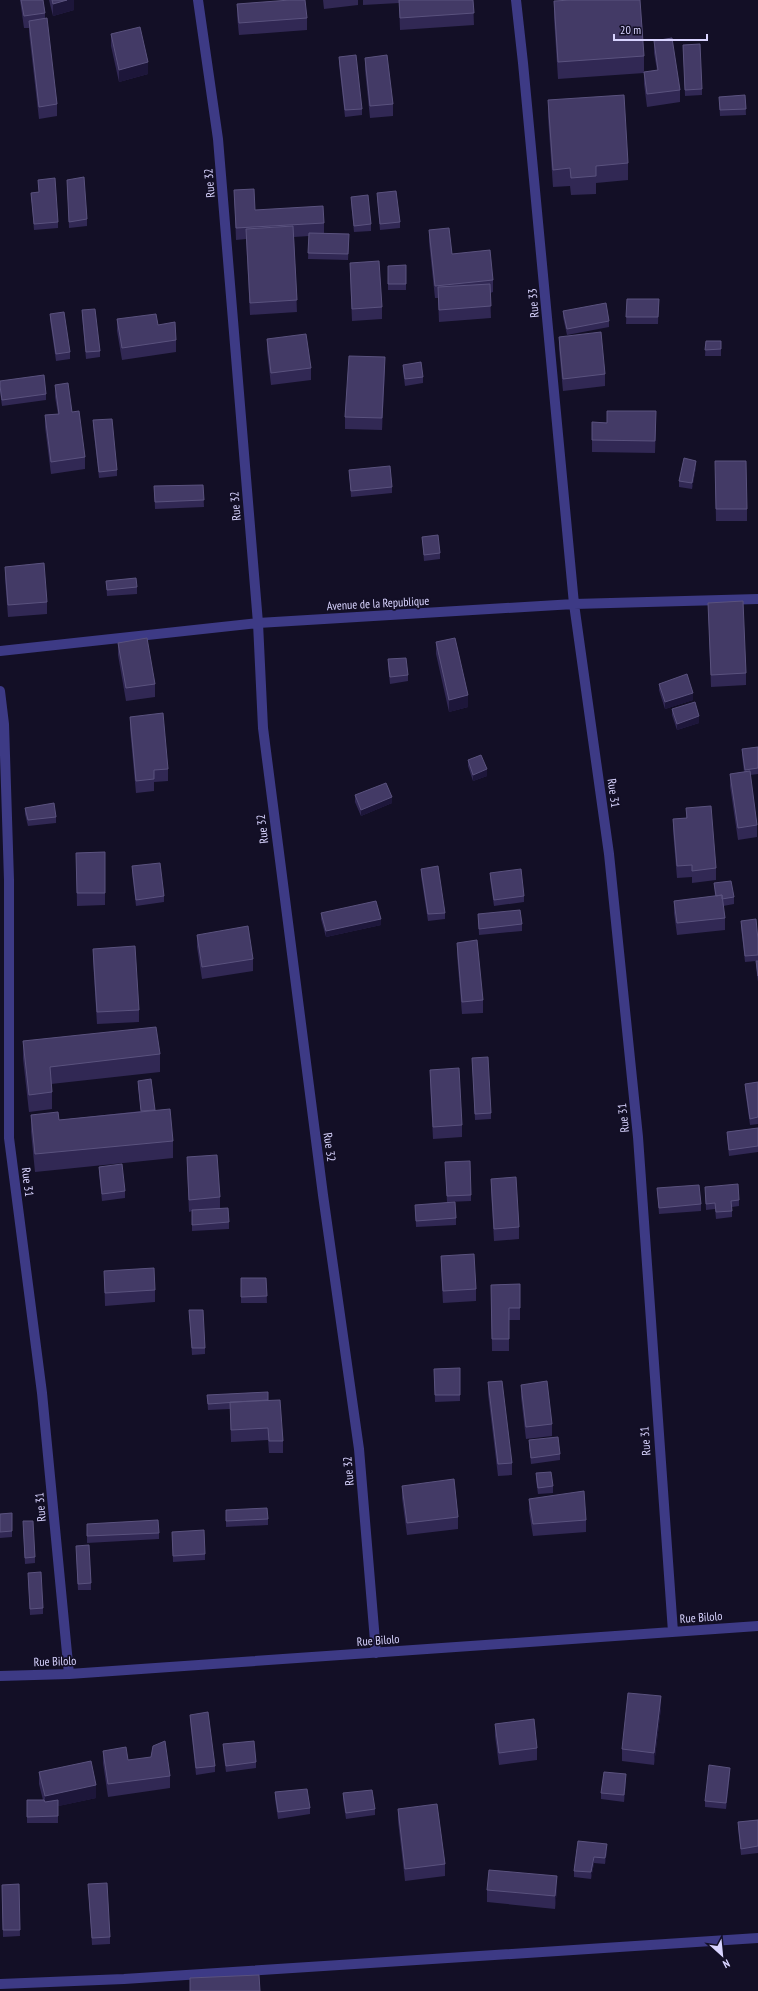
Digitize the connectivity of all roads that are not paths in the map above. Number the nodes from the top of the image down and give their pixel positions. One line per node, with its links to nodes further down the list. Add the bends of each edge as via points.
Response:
1 (198, 0): 5 (street, Rue 32, via 218,139)
2 (516, 0): 4 (street, Rue 33)
3 (758, 599): 4 (street, Avenue de la Republique)
4 (574, 604): 5 (street, Avenue de la Republique); 9 (street, Rue 31, via 609,854 638,1137)
5 (258, 624): 6 (street, Avenue de la Republique); 10 (street, Rue 32, via 263,728 359,1449)
6 (0, 651)
7 (0, 691): 11 (street, Rue 31, via 4,724 9,880 9,1138 42,1393)
8 (758, 1626): 9 (street, Rue Bilolo)
9 (673, 1632): 10 (street, Rue Bilolo)
10 (376, 1653): 11 (street, Rue Bilolo)
11 (69, 1674): 12 (street, Rue Bilolo)
12 (0, 1676)
13 (758, 1938): 14 (street, via 124,1979)
14 (0, 1984)

